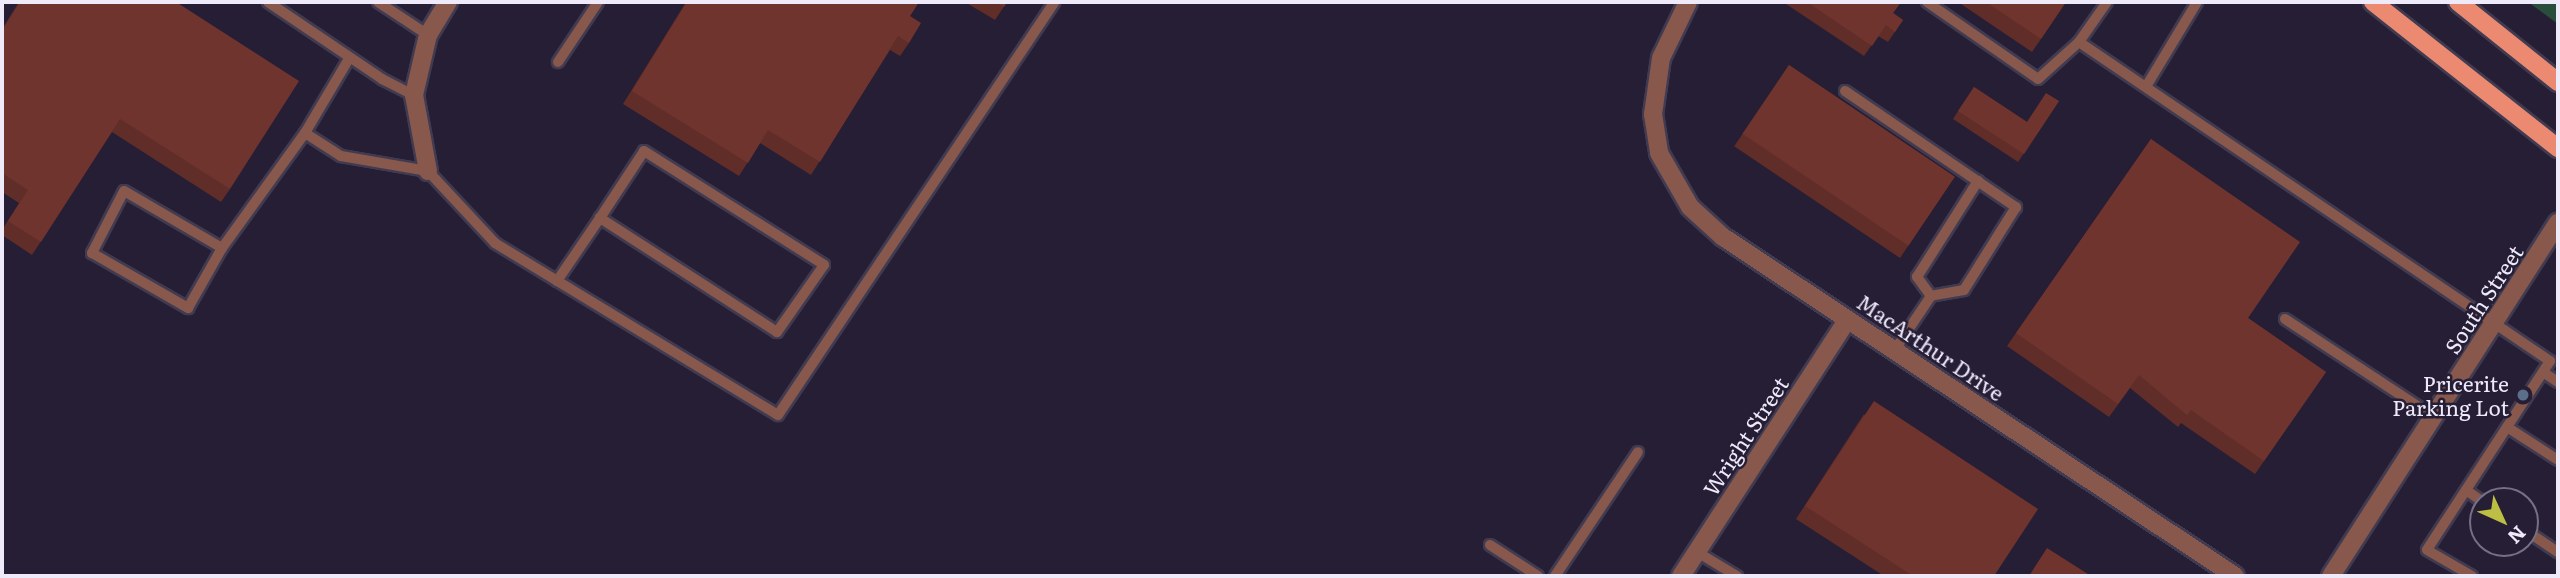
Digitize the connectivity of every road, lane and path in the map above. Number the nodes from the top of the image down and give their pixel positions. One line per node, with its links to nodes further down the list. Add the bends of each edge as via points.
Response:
1 (268, 2): 14 (lane)
2 (449, 2): 12 (street)
3 (598, 2): 15 (lane)
4 (1054, 2): 27 (lane, via 778,415)
5 (1688, 2): 30 (street, MacArthur Drive, via 1661,58 1653,114 1659,153 1690,207 1723,237)
6 (1927, 2): 13 (lane, via 2038,79)
7 (2107, 2): 13 (lane)
8 (2197, 2): 17 (lane)
9 (2373, 2): 21 (main road)
10 (2458, 2): 16 (main road)
11 (383, 3): 12 (lane)
12 (428, 36): 19 (street)
13 (2078, 42): 17 (lane)
14 (350, 57): 19 (lane); 20 (lane)
15 (558, 62)
16 (2558, 82)
17 (2147, 85): 31 (lane)
18 (1845, 91): 23 (lane)
19 (415, 95): 22 (street)
20 (305, 133): 22 (lane, via 341,156); 26 (lane)
21 (2558, 148)
22 (428, 171): 27 (lane, via 495,243)
23 (1978, 181): 28 (lane, via 1917,277); 28 (lane, via 2016,207 1964,290)
24 (600, 218): 24 (lane, via 644,151 824,265 777,332); 27 (lane)
25 (2558, 223): 31 (street, South Street)
26 (222, 248): 26 (lane, via 124,191 92,253 188,308)
27 (557, 281)
28 (1931, 296): 33 (lane)
29 (2286, 319): 37 (lane)
30 (1847, 320): 33 (street, MacArthur Drive); 45 (street, Wright Street)
31 (2495, 323): 34 (lane); 37 (street, South Street)
32 (2558, 350): 34 (lane)
33 (1894, 351): 51 (street, MacArthur Drive)
34 (2550, 361): 35 (lane)
35 (2543, 372): 36 (lane); 38 (lane)
36 (2558, 382)
37 (2434, 418): 52 (street, South Street)
38 (2507, 427): 40 (lane); 41 (lane)
39 (1638, 452): 48 (lane)
40 (2558, 460)
41 (2466, 490): 42 (lane); 53 (lane, via 2427,550)
42 (2469, 492)
43 (2539, 539): 46 (lane)
44 (1490, 545): 47 (lane)
45 (1697, 552): 49 (street, Wright Street); 50 (lane)
46 (2558, 552)
47 (1538, 576)
48 (1555, 576)
49 (1681, 576)
50 (1737, 576)
51 (2235, 576)
52 (2331, 576)
53 (2472, 576)

